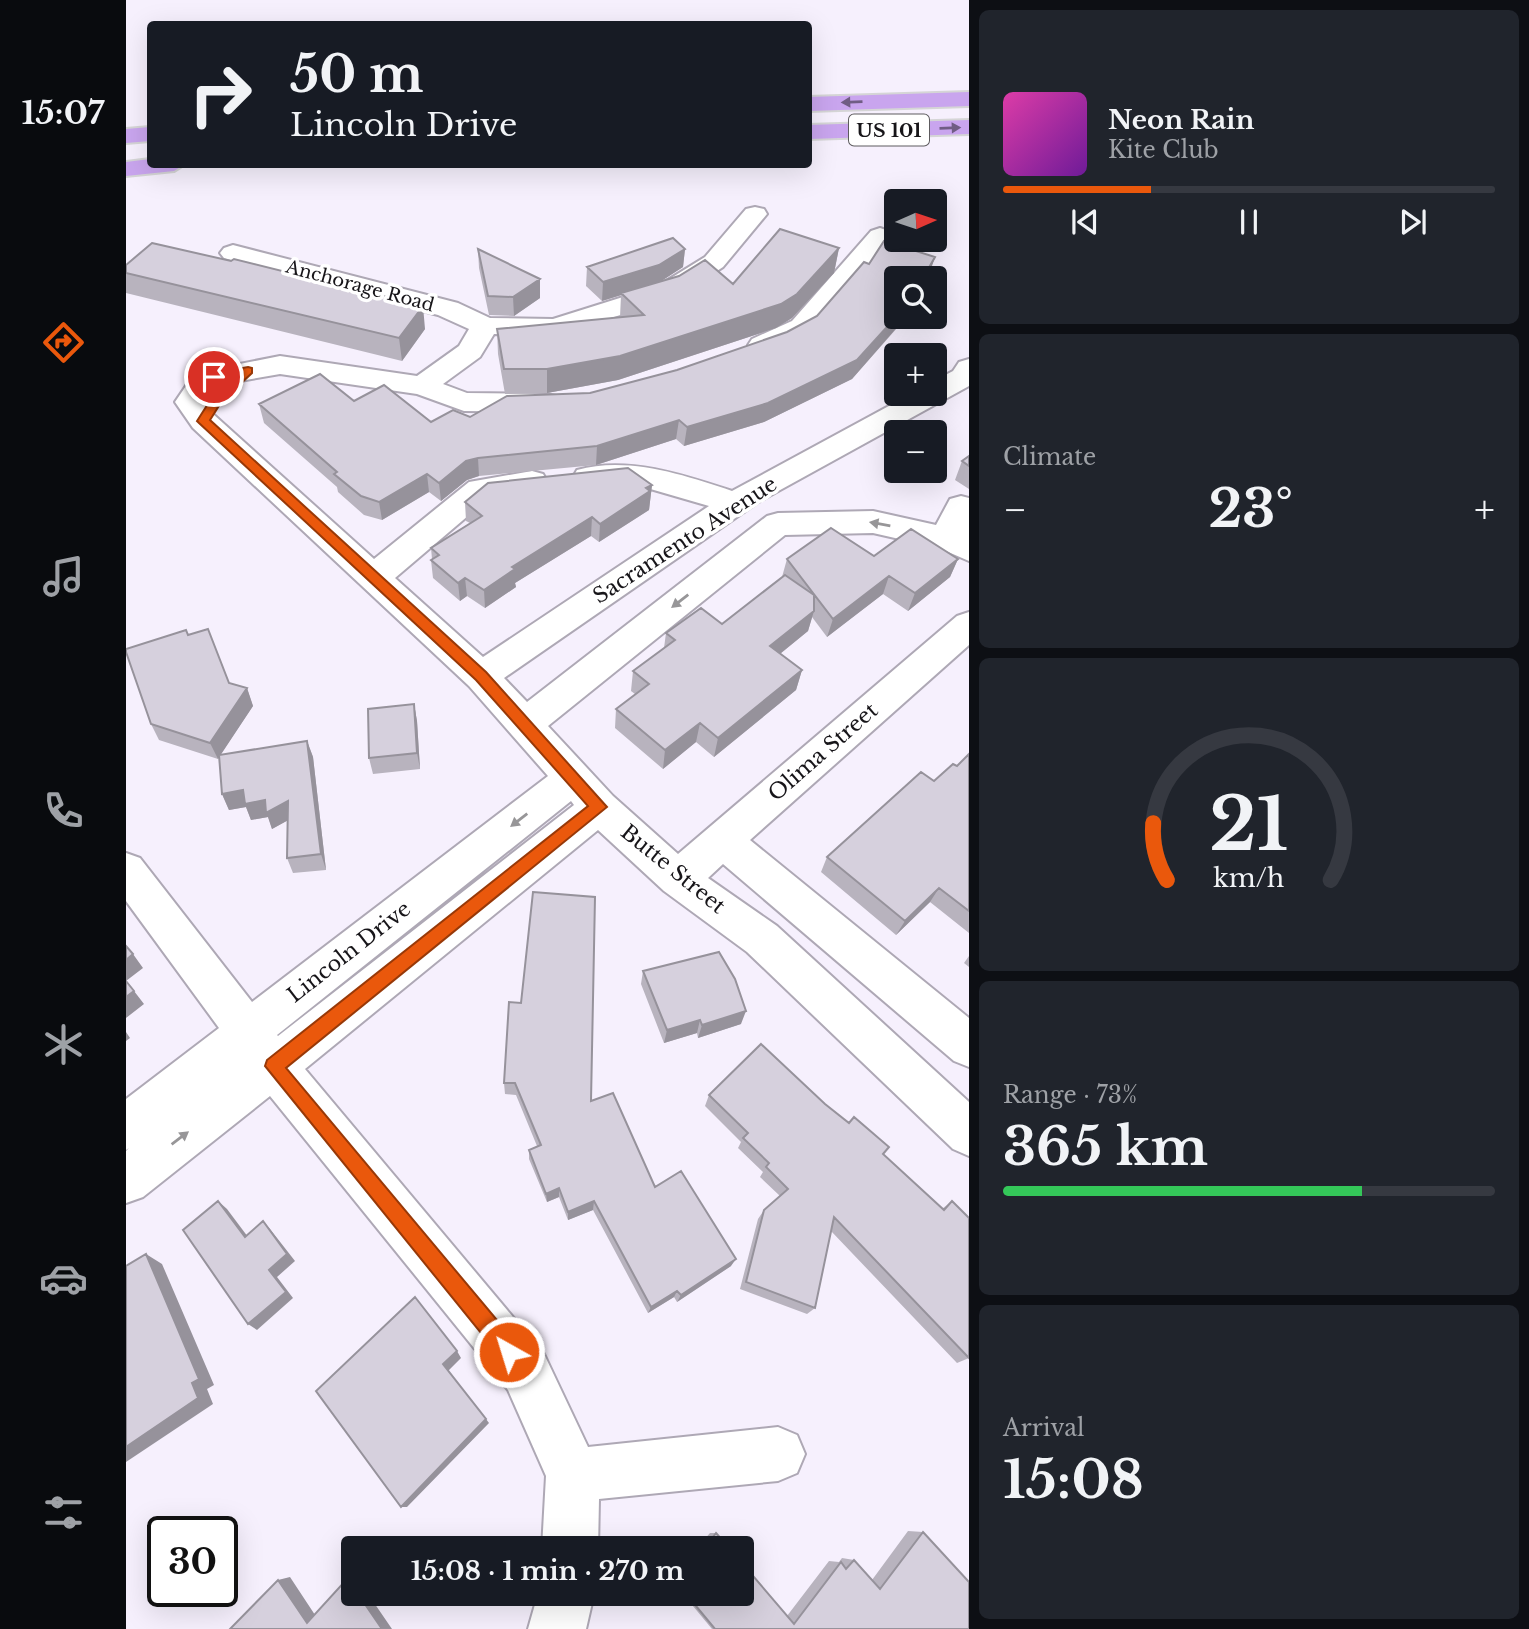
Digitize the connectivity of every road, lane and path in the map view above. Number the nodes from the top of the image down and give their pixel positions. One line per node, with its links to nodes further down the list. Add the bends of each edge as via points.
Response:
1 (969, 99): 2 (highway, US 101, one-way to 2)
2 (812, 104)
3 (969, 128): 4 (highway, US 101, one-way to 3)
4 (812, 132)
5 (147, 134): 6 (highway)
6 (126, 136)
7 (147, 167): 8 (highway)
8 (126, 169)
9 (755, 214): 12 (street, Anchorage Road, via 714,262 667,292 555,327)
10 (880, 236): 13 (street, via 802,327)
11 (233, 253): 12 (street, Anchorage Road, via 449,309)
12 (485, 326): 15 (street, via 471,351)
13 (736, 355)
14 (969, 368): 16 (street, Sacramento Avenue, via 964,377)
15 (422, 386): 17 (street, via 464,402); 22 (street, Butte Street, via 280,365 248,370 217,399 203,421)
16 (947, 386)
17 (575, 401)
18 (911, 406): 19 (street, Sacramento Avenue)
19 (736, 503): 22 (street, via 659,478 627,474 480,489); 24 (street, Sacramento Avenue)
20 (961, 507): 21 (street, via 951,524)
21 (968, 549): 25 (street, one-way to 25, via 873,522 778,523)
22 (374, 577): 24 (street, Butte Street)
23 (969, 625): 27 (street, Olima Street)
24 (481, 676): 25 (street, Butte Street)
25 (525, 724): 26 (street, Butte Street)
26 (586, 792): 29 (street, Butte Street); 31 (street, Lincoln Drive)
27 (722, 840): 29 (street, Olima Street); 30 (street)
28 (126, 870): 31 (street)
29 (678, 879): 33 (street, Butte Street, via 762,939)
30 (969, 1046)
31 (260, 1049): 32 (street, Lincoln Drive); 34 (street, Lincoln Drive, one-way to 31); 36 (street, via 526,1372)
32 (126, 1127)
33 (969, 1133)
34 (126, 1180)
35 (778, 1454): 36 (street)
36 (573, 1475): 37 (street)
37 (571, 1536)
38 (563, 1606): 39 (street)
39 (557, 1629)

